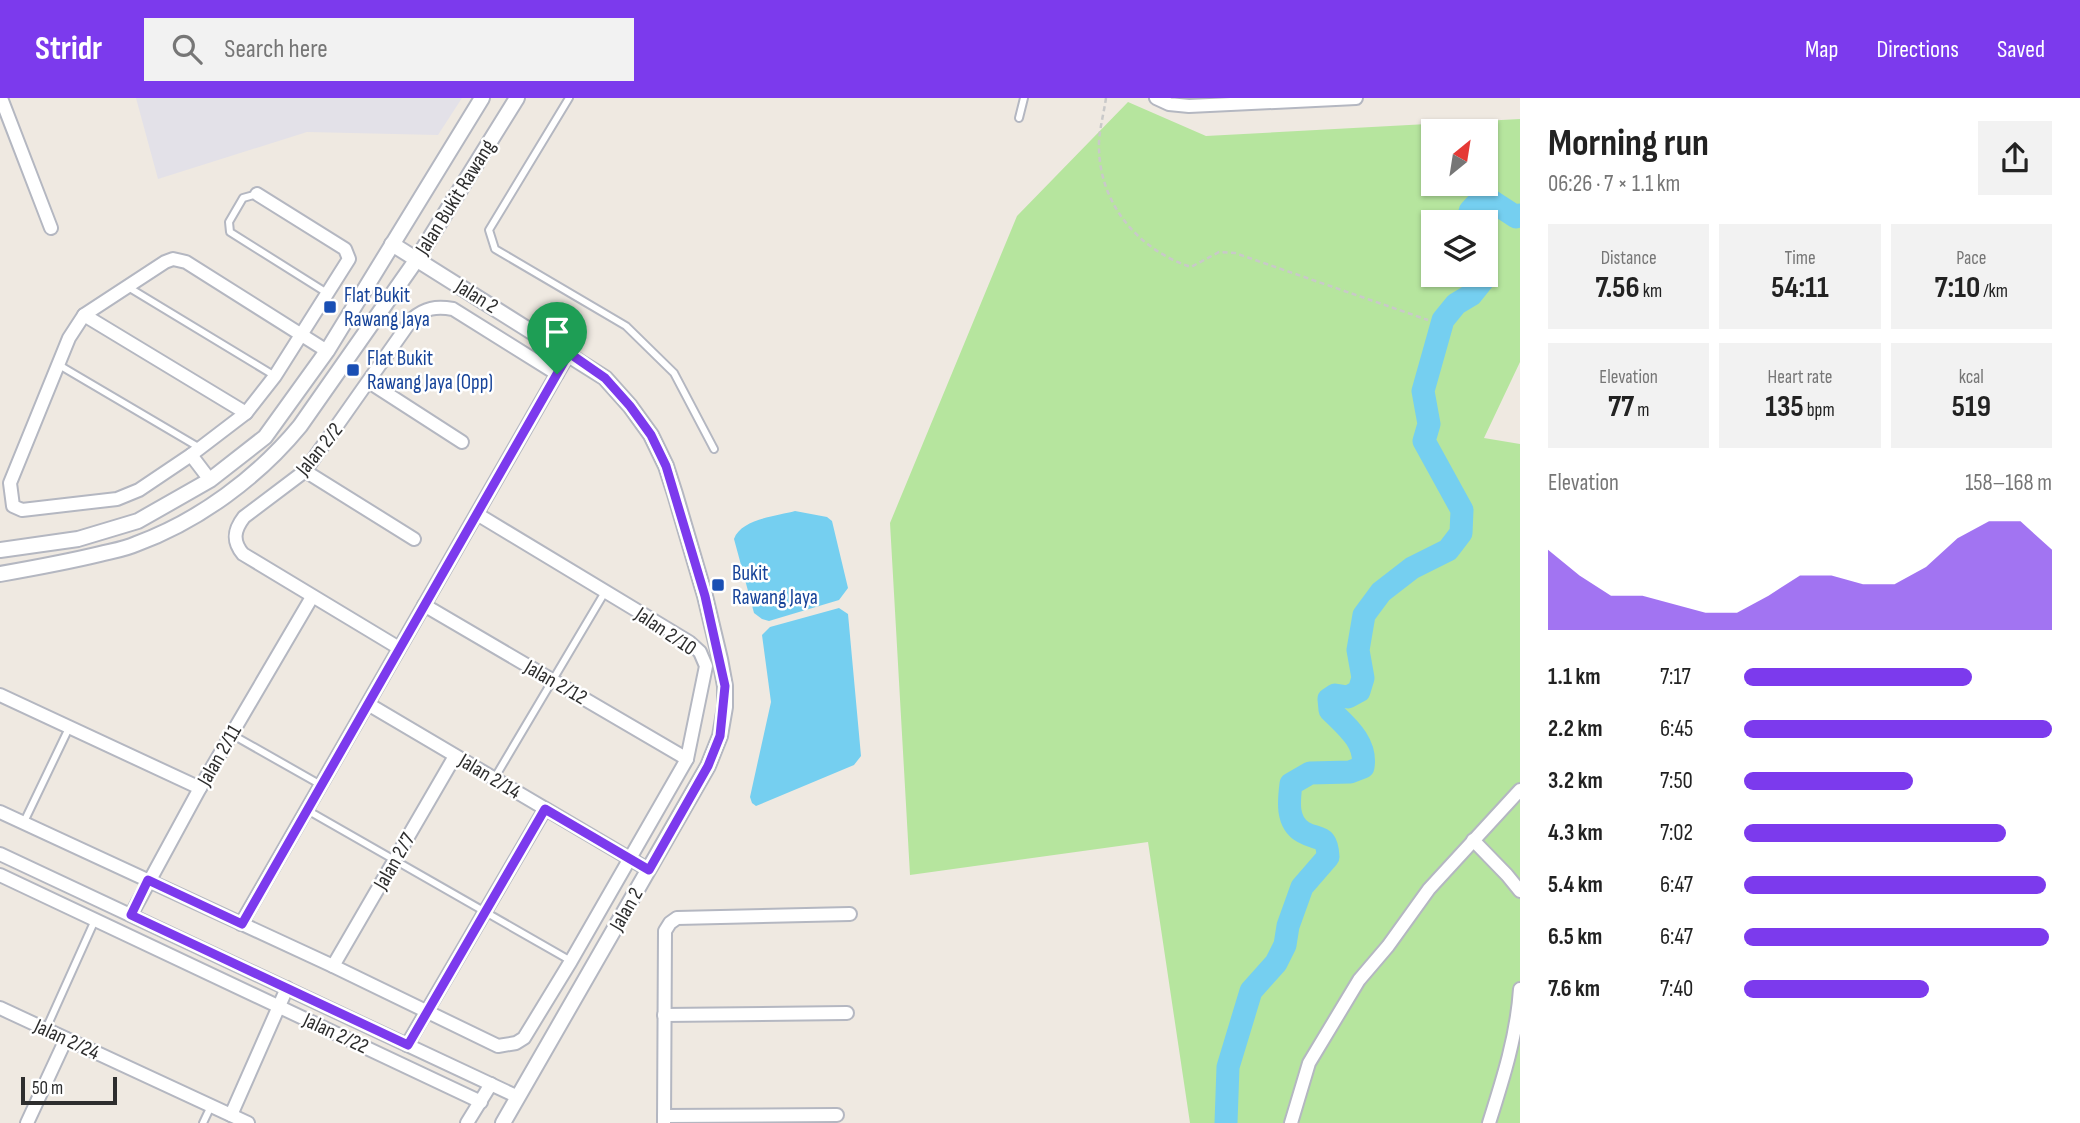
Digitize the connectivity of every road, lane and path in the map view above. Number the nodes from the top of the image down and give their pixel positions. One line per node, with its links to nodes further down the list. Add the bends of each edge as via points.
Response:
1 (1, 98): 11 (street)
2 (482, 98): 12 (street, Jalan Bukit Rawang)
3 (517, 98): 13 (street, Jalan Bukit Rawang)
4 (569, 98): 27 (lane, via 489,230 495,249 626,326 674,373)
5 (1024, 98): 9 (lane)
6 (1106, 98): 17 (path, via 1099,142 1104,182 1130,229 1167,259 1191,267 1219,252 1235,253)
7 (1156, 98): 8 (street, via 1189,106)
8 (1356, 98)
9 (1019, 118)
10 (257, 194): 15 (street, via 348,252 348,262); 15 (lane, via 243,198 228,225 230,232)
11 (51, 228)
12 (392, 244): 13 (street, Jalan 2); 19 (street, Jalan Bukit Rawang)
13 (417, 258): 20 (street, Jalan 2); 34 (street, Jalan Bukit Rawang, via 300,426 263,466 227,494 136,545)
14 (128, 287): 16 (street); 18 (street, via 169,260 182,260); 23 (lane)
15 (328, 294): 18 (street)
16 (84, 315): 21 (street); 25 (street)
17 (1428, 320)
18 (302, 334): 19 (street); 23 (street)
19 (327, 351): 30 (street, Jalan Bukit Rawang, via 265,437)
20 (569, 353): 22 (street); 58 (street, Jalan 2, via 605,378 630,406 666,466 705,596 725,686 720,736 708,766)
21 (57, 364): 28 (lane); 28 (street, via 10,483 16,508 117,499 139,490)
22 (557, 374): 24 (street, Jalan 2/2, via 453,309 438,307 412,319); 31 (street)
23 (275, 376): 25 (street)
24 (369, 382): 26 (street); 29 (street, Jalan 2/2)
25 (246, 413): 28 (street)
26 (462, 442)
27 (714, 449)
28 (195, 451): 30 (street)
29 (305, 471): 32 (street); 36 (street, Jalan 2/2, via 244,517 235,536 243,554)
30 (211, 480): 33 (street, Jalan Bukit Rawang, via 138,521 78,539)
31 (477, 514): 35 (street, Jalan 2/10); 37 (street)
32 (414, 538)
33 (0, 550)
34 (0, 574)
35 (605, 592): 39 (lane); 45 (street, Jalan 2/10, via 689,642 704,659 705,677)
36 (312, 597): 38 (street, Jalan 2/2); 43 (street, Jalan 2/11)
37 (424, 605): 38 (street); 39 (street, Jalan 2/12)
38 (399, 648): 41 (street)
39 (552, 679): 45 (street, Jalan 2/12); 46 (lane)
40 (0, 695): 42 (street)
41 (368, 704): 44 (street, Jalan 2/14); 47 (street)
42 (69, 728): 48 (street); 53 (lane)
43 (231, 734): 47 (lane); 48 (street, Jalan 2/11)
44 (455, 755): 46 (street, Jalan 2/14); 57 (street, Jalan 2/7)
45 (687, 759): 56 (street, Jalan 2/10)
46 (494, 779): 50 (street, Jalan 2/14)
47 (321, 785): 51 (street)
48 (200, 788): 60 (street, Jalan 2/11)
49 (1520, 789): 54 (street)
50 (545, 809): 56 (street, Jalan 2/14); 62 (street)
51 (307, 810): 57 (lane); 66 (street)
52 (0, 812): 53 (street, Jalan 2/10)
53 (23, 824): 60 (street, Jalan 2/10)
54 (1473, 840): 61 (street); 91 (street, via 1429,888 1359,980 1309,1063)
55 (0, 853): 64 (street)
56 (629, 858): 58 (street, Jalan 2/14); 67 (street, Jalan 2/10)
57 (394, 860): 62 (lane); 68 (street, Jalan 2/7)
58 (649, 870): 80 (street, Jalan 2)
59 (0, 875): 65 (street, Jalan 2/22)
60 (148, 880): 64 (street, Jalan 2/11); 66 (street, Jalan 2/10)
61 (1520, 891)
62 (484, 912): 67 (lane); 73 (street)
63 (850, 914): 75 (street, via 677,918 665,931)
64 (131, 915): 69 (street)
65 (95, 920): 71 (street, Jalan 2/22); 76 (lane)
66 (242, 924): 68 (street, Jalan 2/10)
67 (571, 961): 73 (street, Jalan 2/10, via 524,1038 516,1043 498,1046)
68 (333, 967): 73 (street, Jalan 2/10)
69 (287, 988): 71 (street); 78 (street)
70 (1520, 989): 92 (street, via 1519,1012)
71 (279, 1007): 81 (street, Jalan 2/22); 83 (street)
72 (0, 1008): 76 (street, Jalan 2/24)
73 (425, 1012): 78 (street)
74 (846, 1013): 75 (street)
75 (664, 1015): 85 (street)
76 (46, 1029): 77 (street, Jalan 2/24)
77 (66, 1039): 82 (street, Jalan 2/24); 86 (street)
78 (408, 1045): 79 (street)
79 (491, 1084): 80 (street); 81 (street)
80 (518, 1097): 90 (street, Jalan 2)
81 (481, 1102): 89 (street)
82 (211, 1106): 83 (street, Jalan 2/24); 87 (lane)
83 (231, 1115): 88 (street, Jalan 2/24)
84 (837, 1115): 85 (street)
85 (664, 1119)
86 (27, 1123)
87 (203, 1123)
88 (248, 1123)
89 (467, 1123)
90 (503, 1123)
91 (1291, 1123)
92 (1489, 1123)

